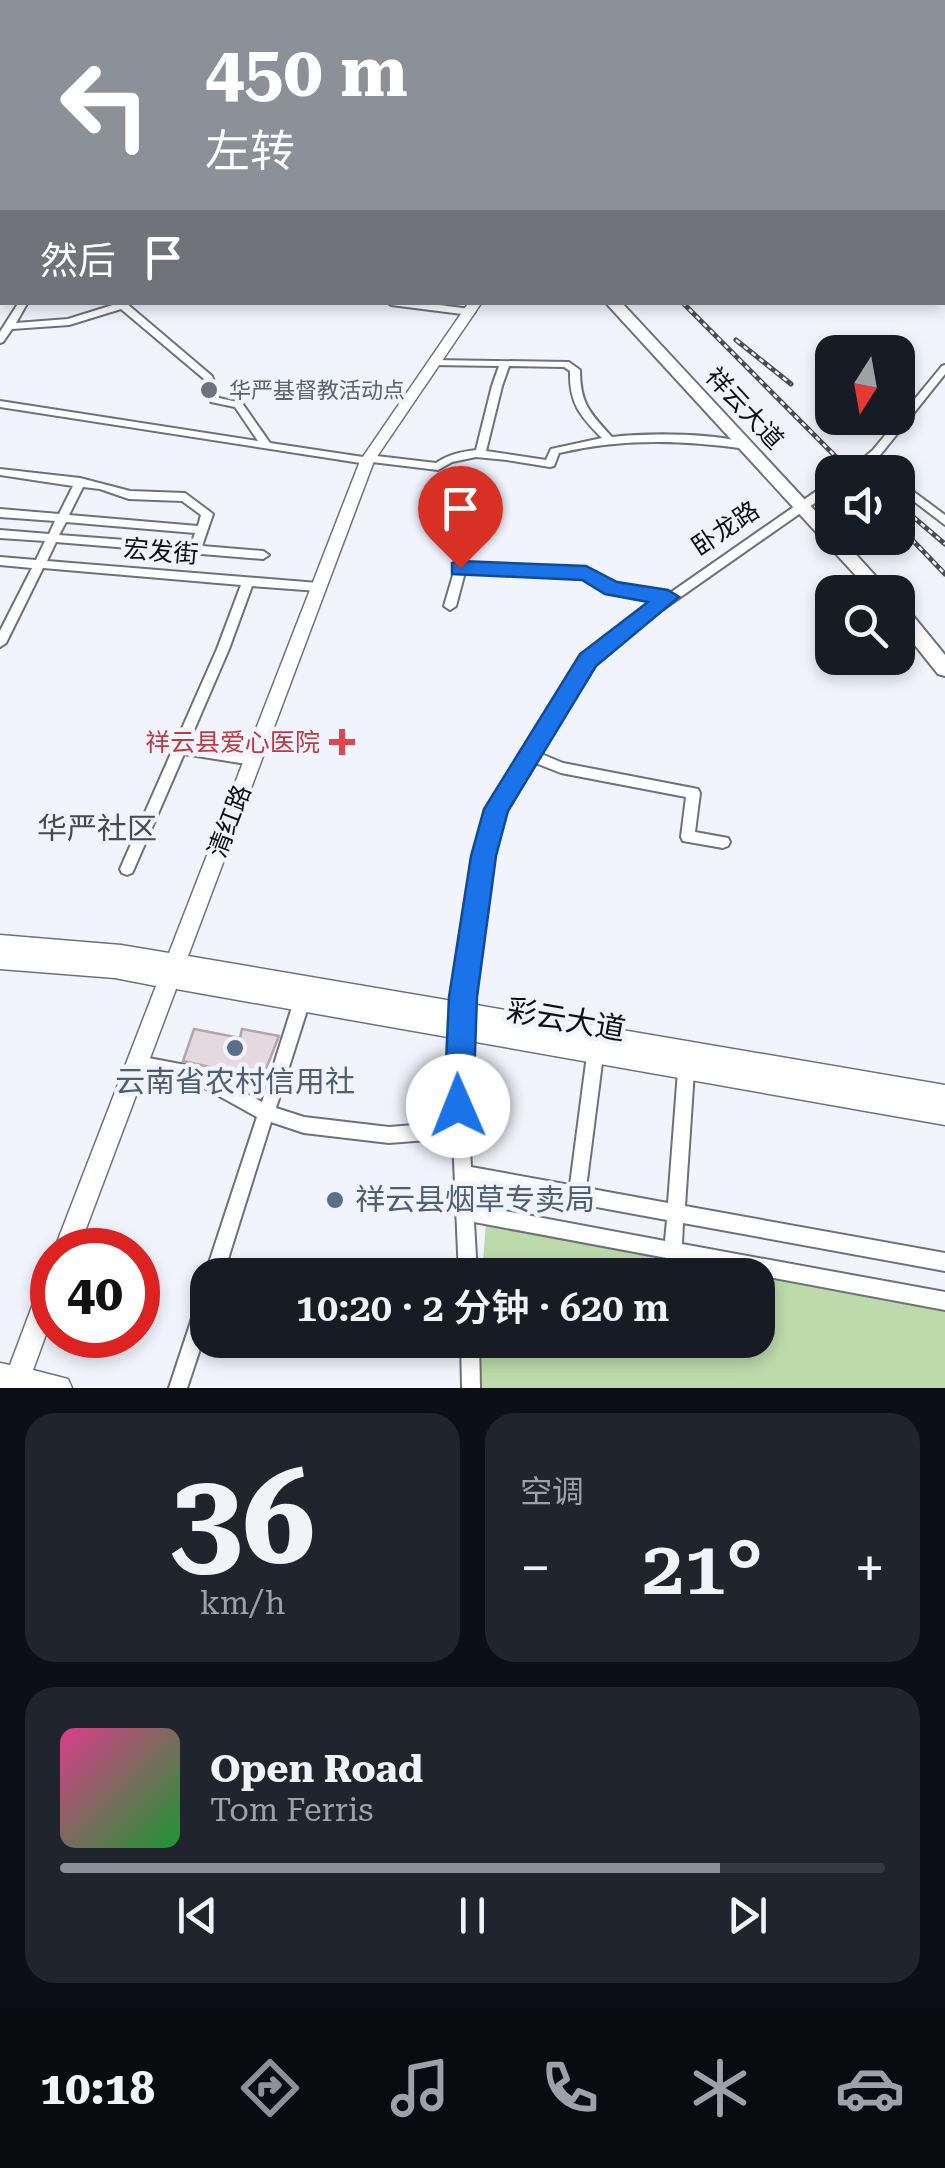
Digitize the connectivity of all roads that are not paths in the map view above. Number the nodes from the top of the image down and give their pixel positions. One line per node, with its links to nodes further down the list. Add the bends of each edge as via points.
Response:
1 (22, 305): 8 (street)
2 (118, 305): 8 (street, via 55,324)
3 (122, 305): 15 (street, via 210,378 216,400 238,405)
4 (440, 305): 7 (street)
5 (615, 305): 16 (highway, 祥云大道)
6 (626, 305): 24 (highway, 祥云大道)
7 (473, 307): 10 (main road, 清红路)
8 (9, 326): 9 (street)
9 (0, 340)
10 (434, 362): 11 (street); 19 (main road, 清红路)
11 (505, 364): 14 (street, via 572,367 572,392); 17 (street)
12 (945, 368): 18 (street)
13 (0, 404): 15 (street)
14 (608, 438): 16 (street, via 680,436); 17 (street, via 554,451 550,464)
15 (266, 445): 19 (street)
16 (747, 446): 24 (highway, 祥云大道)
17 (480, 455): 19 (street, via 452,455 438,467)
18 (874, 455)
19 (368, 459): 40 (main road, 清红路)
20 (0, 472): 21 (street)
21 (80, 482): 27 (street); 29 (street, via 129,495 191,499 206,510)
22 (915, 497): 28 (street)
23 (815, 498): 24 (street, 卧龙路)
24 (806, 504): 25 (highway, 祥云大道); 37 (highway, 祥云大道); 41 (street, 卧龙路)
25 (815, 511)
26 (0, 512): 27 (street)
27 (62, 518): 29 (street); 31 (street)
28 (945, 520)
29 (202, 530): 32 (street)
30 (0, 534): 31 (street)
31 (52, 538): 32 (street); 36 (street)
32 (195, 550): 34 (street)
33 (860, 555): 38 (highway)
34 (263, 556)
35 (0, 560): 36 (street, 宏发街)
36 (40, 564): 39 (street, 宏发街); 45 (street)
37 (867, 575)
38 (879, 575)
39 (248, 581): 40 (street, 宏发街); 48 (street)
40 (318, 586): 50 (main road, 清红路)
41 (668, 597): 42 (street, via 612,588 586,573 460,568); 49 (street, 卧龙路, via 588,660)
42 (450, 606)
43 (915, 616): 46 (highway)
44 (915, 632): 47 (highway)
45 (0, 643)
46 (945, 650)
47 (945, 668)
48 (180, 748): 50 (street); 52 (street)
49 (529, 754): 51 (street, via 560,768 693,794 688,836); 57 (street, 卧龙路, via 487,838)
50 (253, 760): 55 (main road, 清红路)
51 (723, 842)
52 (127, 869)
53 (0, 944): 55 (main road, 彩云大道)
54 (0, 960): 55 (main road, 彩云大道)
55 (173, 971): 56 (main road, 彩云大道); 57 (main road, 彩云大道); 59 (main road, 清红路)
56 (300, 1004): 57 (main road, 彩云大道); 62 (street)
57 (460, 1024): 58 (main road, 彩云大道); 61 (main road, 彩云大道); 64 (street, 卧龙路)
58 (595, 1055): 60 (main road, 彩云大道); 66 (street)
59 (138, 1062): 62 (street, via 196,1075); 69 (main road, 清红路)
60 (686, 1070): 63 (main road, 彩云大道); 68 (street)
61 (945, 1096)
62 (266, 1113): 64 (street, via 356,1134); 71 (street)
63 (945, 1114)
64 (460, 1129): 65 (street, 卧龙路)
65 (462, 1174): 66 (street); 67 (street, 卧龙路)
66 (578, 1194): 68 (street)
67 (465, 1212): 70 (street); 72 (street, 卧龙路)
68 (676, 1212): 70 (street); 73 (street)
69 (74, 1228)
70 (673, 1250): 74 (street)
71 (219, 1258)
72 (467, 1258)
73 (945, 1262)
74 (945, 1301)
75 (30, 1336): 78 (main road)
76 (190, 1352): 80 (street)
77 (470, 1358): 81 (street)
78 (10, 1381): 79 (main road)
79 (59, 1388)
80 (178, 1388)
81 (471, 1388)

